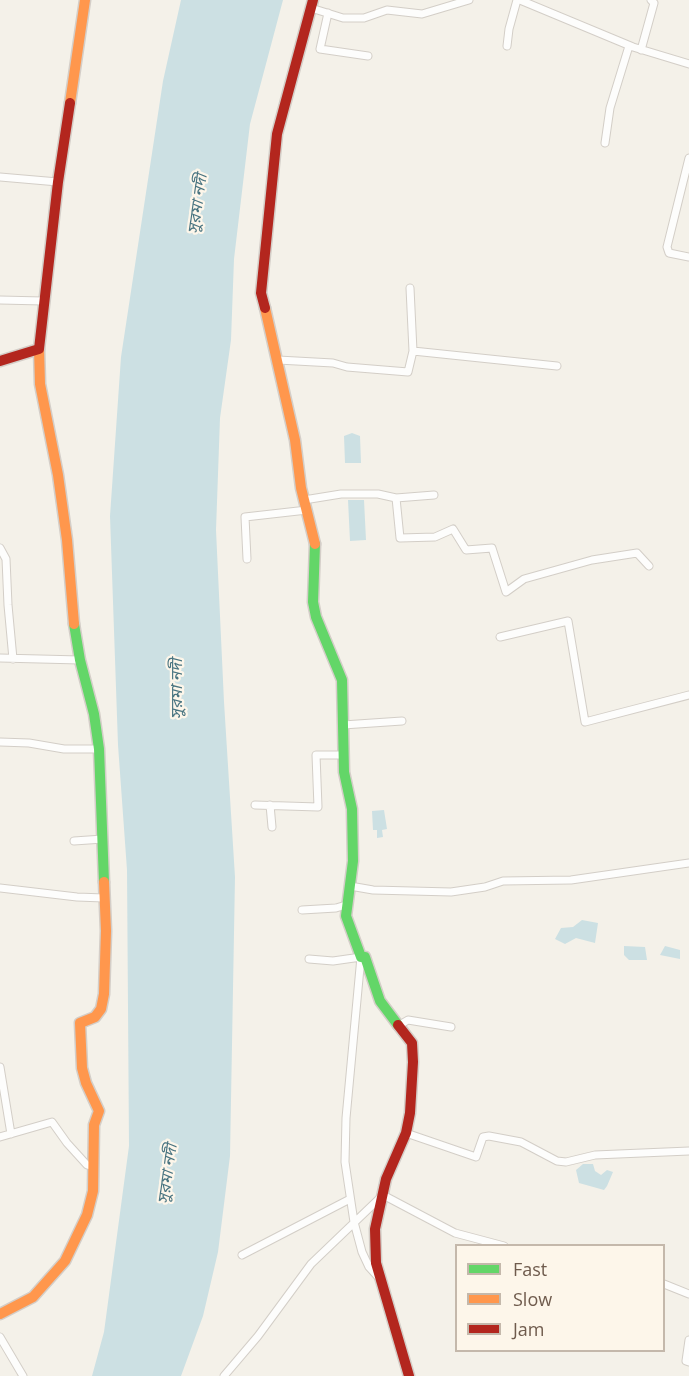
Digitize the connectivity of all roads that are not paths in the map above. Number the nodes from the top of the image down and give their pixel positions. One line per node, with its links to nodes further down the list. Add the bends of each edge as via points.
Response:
1 (85, 0): 15 (street)
2 (469, 0): 6 (street, via 422,15 387,10 364,18)
3 (518, 0): 7 (street); 8 (street)
4 (651, 0): 9 (street, via 654,2)
5 (312, 4): 6 (street); 22 (street, via 277,134 262,267 261,293)
6 (328, 14): 10 (street, via 320,49)
7 (507, 46)
8 (629, 46): 9 (street); 12 (street, via 610,108)
9 (641, 50): 11 (street)
10 (368, 56)
11 (689, 64)
12 (605, 142)
13 (689, 158): 16 (street, via 667,248 669,253)
14 (0, 177): 15 (street)
15 (58, 182): 19 (street)
16 (689, 257)
17 (410, 288): 21 (street)
18 (0, 300): 19 (street)
19 (43, 301): 20 (street)
20 (39, 349): 23 (street); 34 (street, via 40,384 58,475)
21 (413, 351): 22 (street, via 408,372); 24 (street)
22 (278, 360): 27 (street)
23 (0, 361)
24 (558, 366)
25 (434, 495): 26 (street)
26 (396, 498): 27 (street, via 341,494); 30 (street, via 400,538 435,537 453,529 466,550 492,548 506,592 524,579 592,560 637,553)
27 (305, 505): 29 (street, via 245,517); 37 (street, via 315,546 313,602 319,628 342,680)
28 (0, 548): 33 (street, via 6,559)
29 (247, 558)
30 (649, 566)
31 (500, 637): 35 (street, via 568,621 585,722)
32 (0, 658): 33 (street)
33 (13, 659): 34 (street)
34 (80, 660): 39 (street)
35 (689, 695)
36 (402, 721): 37 (street)
37 (343, 725): 40 (street)
38 (0, 742): 39 (street)
39 (99, 749): 44 (street)
40 (343, 755): 42 (street, via 316,755 318,807); 47 (street, via 352,809)
41 (255, 805): 42 (street)
42 (270, 805): 43 (street)
43 (272, 827)
44 (104, 839): 45 (street); 49 (street)
45 (74, 841)
46 (689, 863): 47 (street, via 571,880 503,881 451,892)
47 (350, 886): 50 (street)
48 (0, 888): 49 (street)
49 (104, 897): 61 (street, via 101,1009 95,1017 80,1023 82,1068 99,1111 94,1125)
50 (346, 905): 51 (street); 52 (street, via 346,916)
51 (302, 910)
52 (361, 957): 53 (street); 54 (street, via 365,957 380,1001); 63 (street, via 346,1118 345,1162)
53 (309, 959)
54 (398, 1026): 55 (street, via 408,1020); 57 (street, via 411,1043 412,1082)
55 (451, 1027)
56 (0, 1067): 58 (street)
57 (406, 1133): 60 (street, via 476,1157 483,1137 489,1136 521,1142 566,1162 595,1155); 62 (street)
58 (11, 1134): 59 (street); 61 (street, via 52,1122 87,1165)
59 (0, 1137)
60 (689, 1151)
61 (94, 1167): 70 (street, via 87,1215 65,1260 33,1298)
62 (383, 1195): 64 (street); 65 (street, via 455,1233); 67 (street, via 375,1229)
63 (350, 1199): 64 (street); 66 (street)
64 (354, 1222): 67 (street, via 362,1252); 75 (street, via 311,1264)
65 (500, 1244)
66 (242, 1255)
67 (381, 1280): 76 (street)
68 (665, 1285): 69 (street)
69 (689, 1294)
70 (0, 1314)
71 (0, 1337): 74 (street)
72 (689, 1340): 73 (street)
73 (689, 1362)
74 (23, 1376)
75 (225, 1376)
76 (409, 1376)

